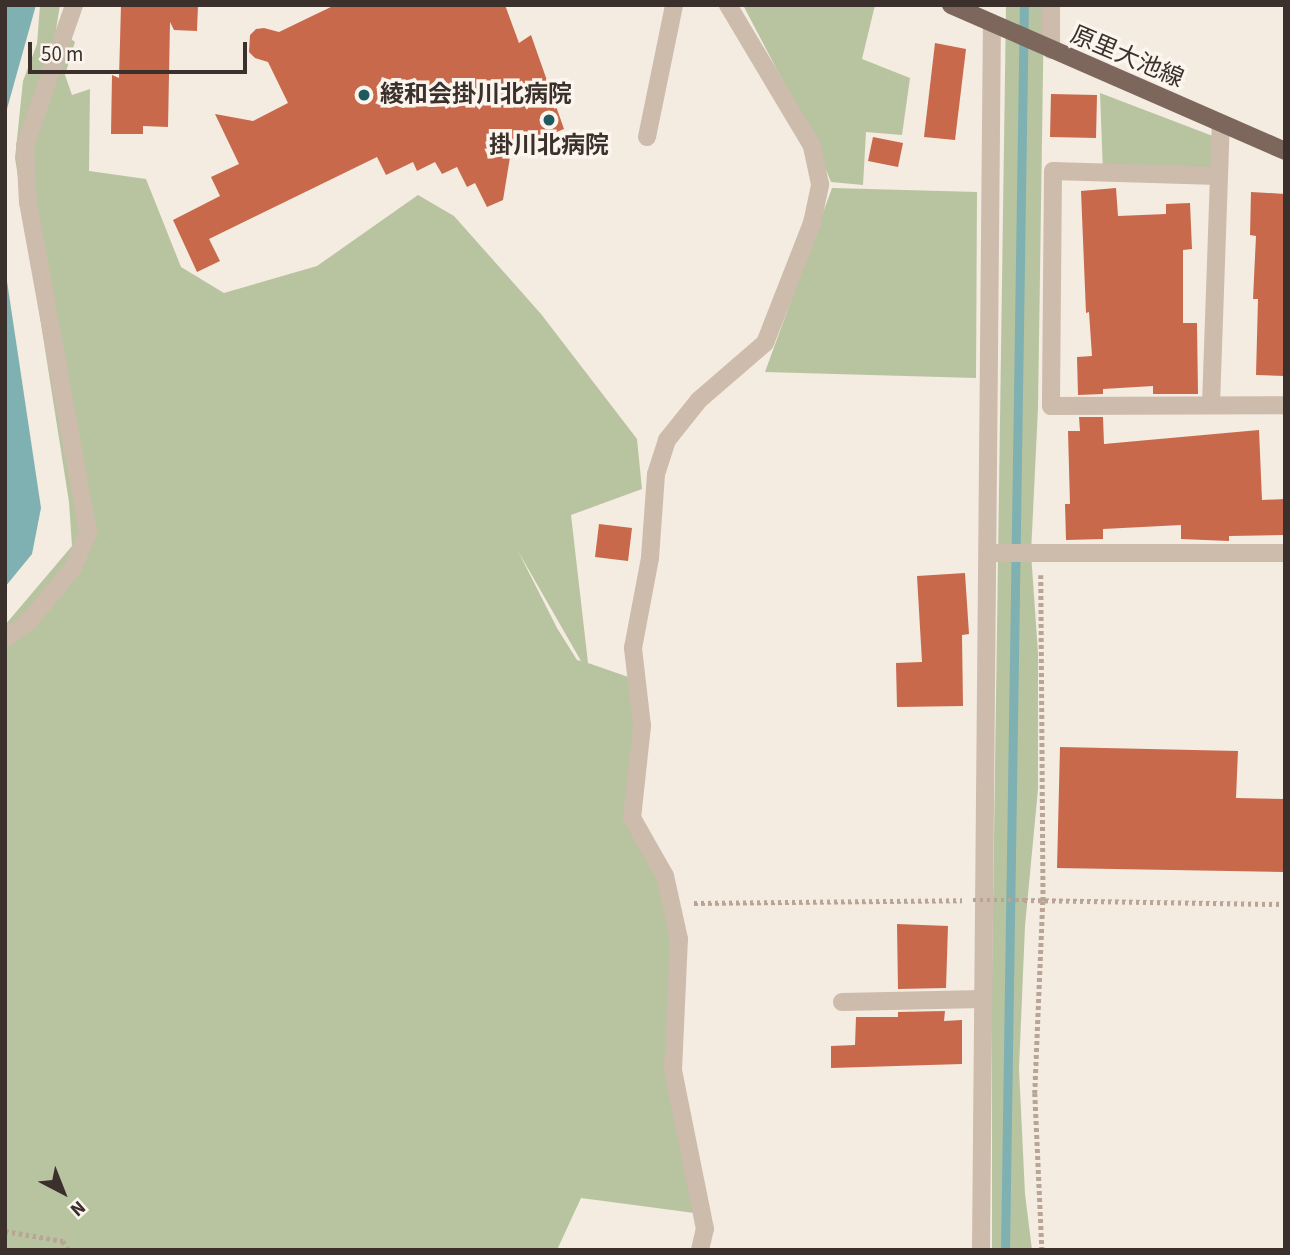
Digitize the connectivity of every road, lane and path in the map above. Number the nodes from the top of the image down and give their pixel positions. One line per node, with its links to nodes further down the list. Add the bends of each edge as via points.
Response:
1 (74, 5): 17 (street, via 25,146 28,203 88,532 74,568 29,621)
2 (674, 5): 9 (street)
3 (728, 5): 20 (street, via 812,146 820,184 812,223 765,344 699,400 667,440 656,474 650,558 633,648 642,726 632,818 665,876)
4 (951, 5): 6 (main road, 原里大池線)
5 (1051, 5): 7 (street)
6 (995, 27): 7 (main road, 原里大池線); 14 (street)
7 (1045, 48): 8 (main road, 原里大池線)
8 (1221, 124): 10 (main road, 原里大池線); 11 (street)
9 (647, 137)
10 (1285, 151)
11 (1218, 176): 12 (street); 12 (street, via 1053,171 1052,406)
12 (1211, 405): 13 (street)
13 (1285, 405)
14 (990, 553): 15 (street); 18 (street)
15 (1033, 553): 16 (street); 19 (path)
16 (1285, 553)
17 (5, 639)
18 (979, 899): 19 (path, bridge); 20 (path); 22 (street)
19 (1043, 901): 21 (path); 28 (path, via 1035,1094)
20 (671, 903): 26 (street, via 679,939 673,1070 705,1229)
21 (1285, 904)
22 (984, 999): 23 (street); 27 (street)
23 (842, 1002)
24 (5, 1231): 25 (path, via 63,1241)
25 (68, 1250)
26 (700, 1250)
27 (981, 1250)
28 (1042, 1250)

